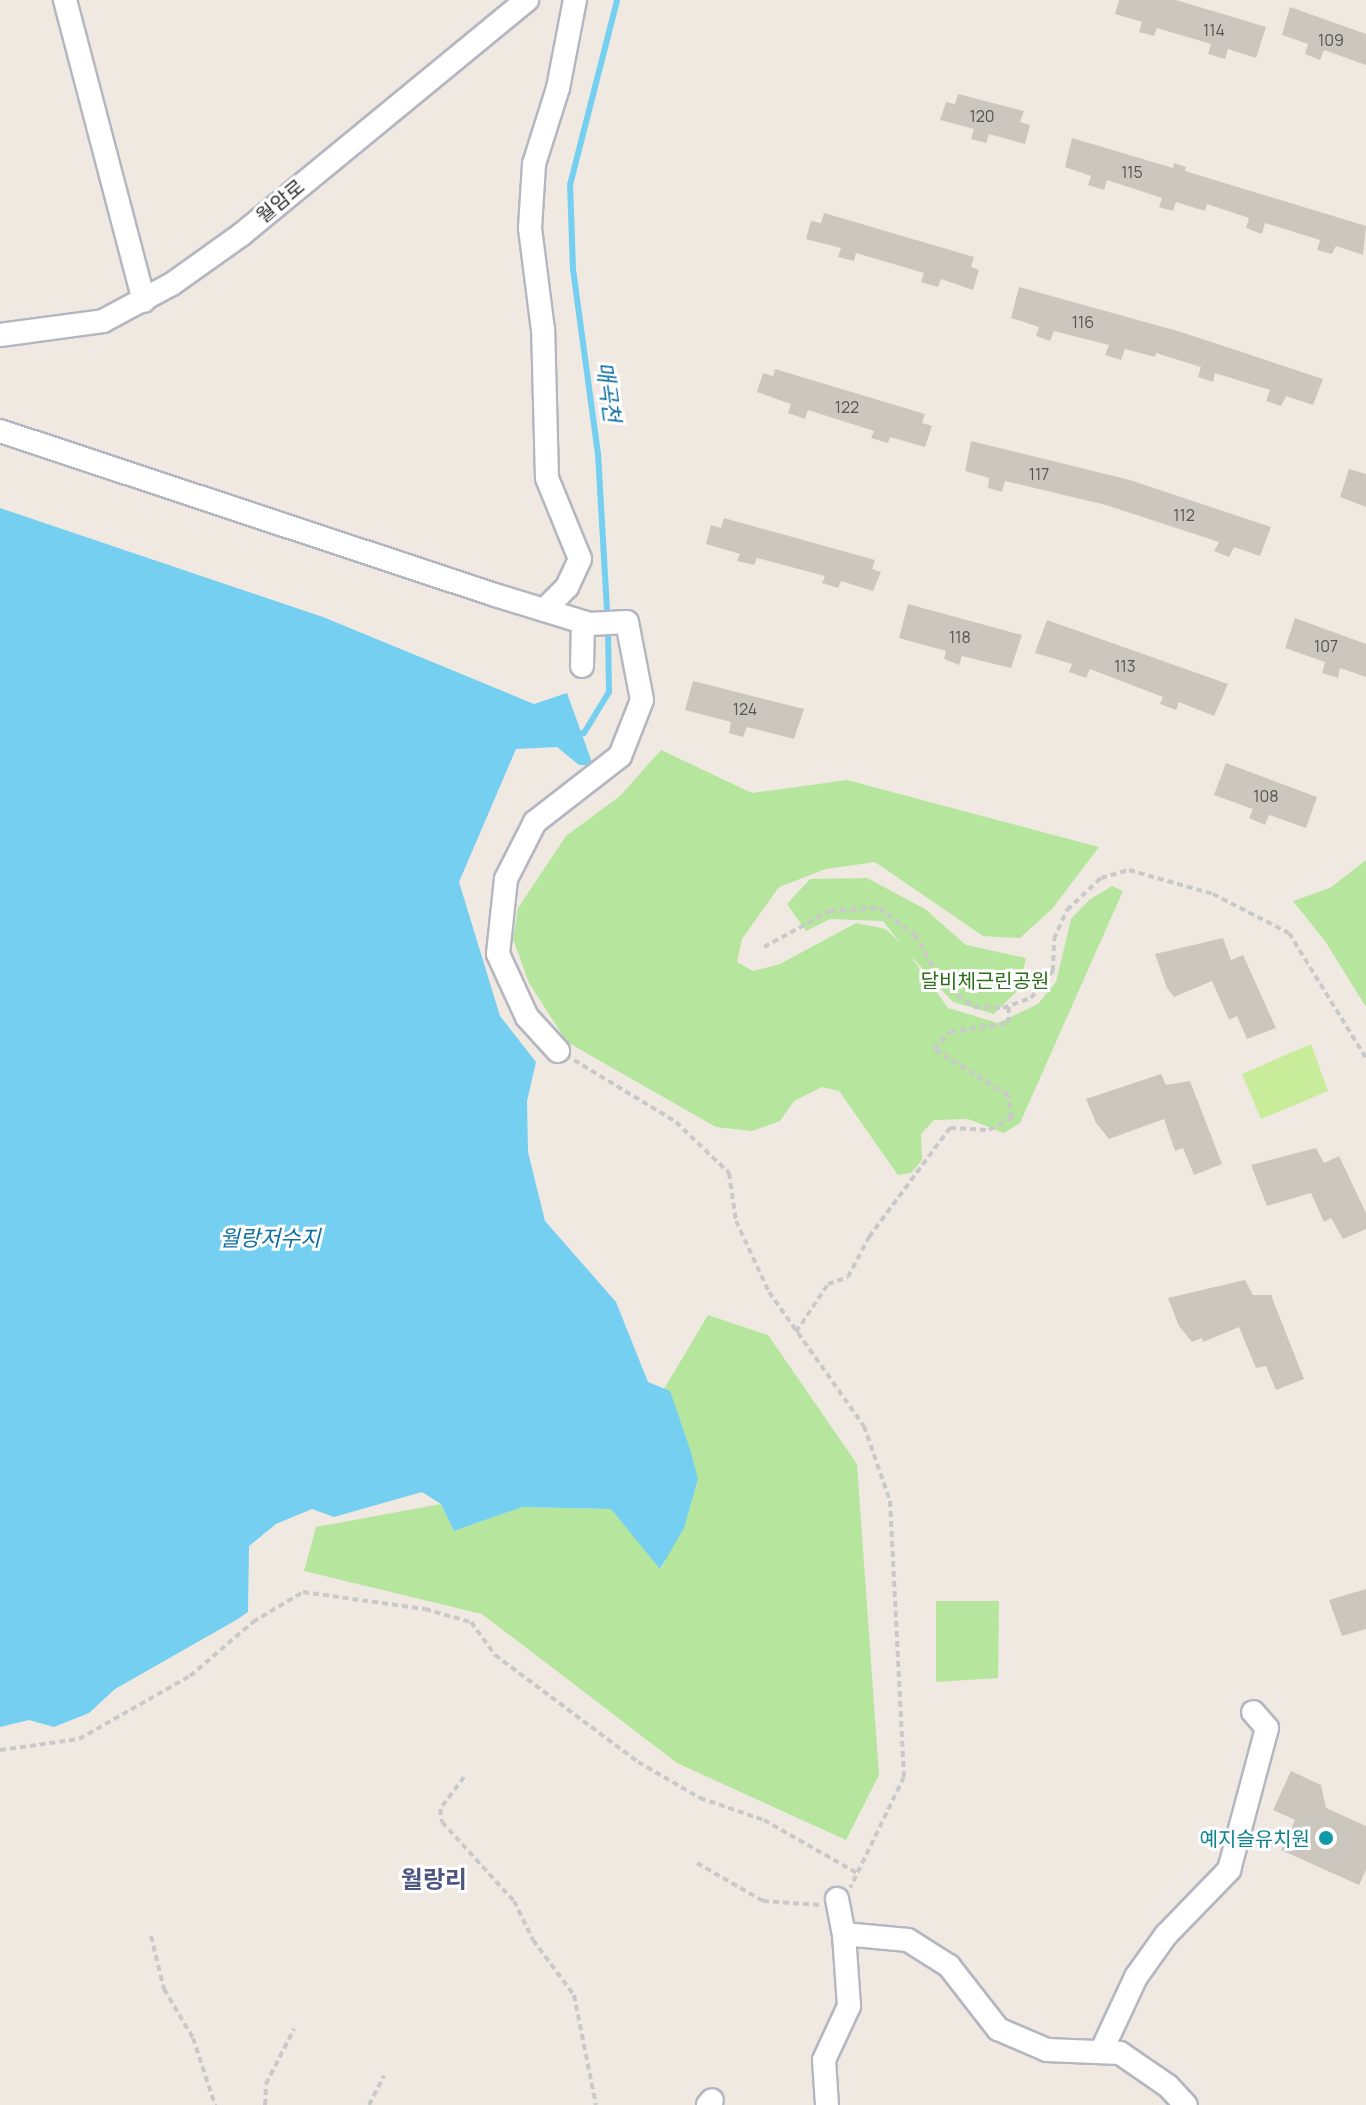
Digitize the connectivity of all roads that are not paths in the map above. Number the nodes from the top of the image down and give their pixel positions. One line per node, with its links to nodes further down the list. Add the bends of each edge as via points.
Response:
1 (65, 0): 4 (street)
2 (527, 0): 4 (street, 월암로, via 242,234)
3 (575, 0): 7 (street, via 558,88 534,164 530,228 543,330 547,478 580,559 567,587)
4 (144, 301): 5 (street, 월암로, via 103,321)
5 (0, 335)
6 (0, 431): 7 (street)
7 (544, 610): 8 (street)
8 (589, 622): 9 (street); 10 (street, via 627,622 642,700 620,756 535,822 506,879 498,954 527,1017)
9 (582, 666)
10 (558, 1051)
11 (1253, 1712): 14 (street, via 1267,1728 1229,1870 1166,1935 1136,1977)
12 (837, 1899): 13 (street)
13 (844, 1934): 14 (street, via 908,1940 949,1966 998,2029 1047,2050); 15 (street, via 849,2006 824,2060)
14 (1101, 2052): 16 (street, via 1120,2053)
15 (827, 2105)
16 (1186, 2105)

